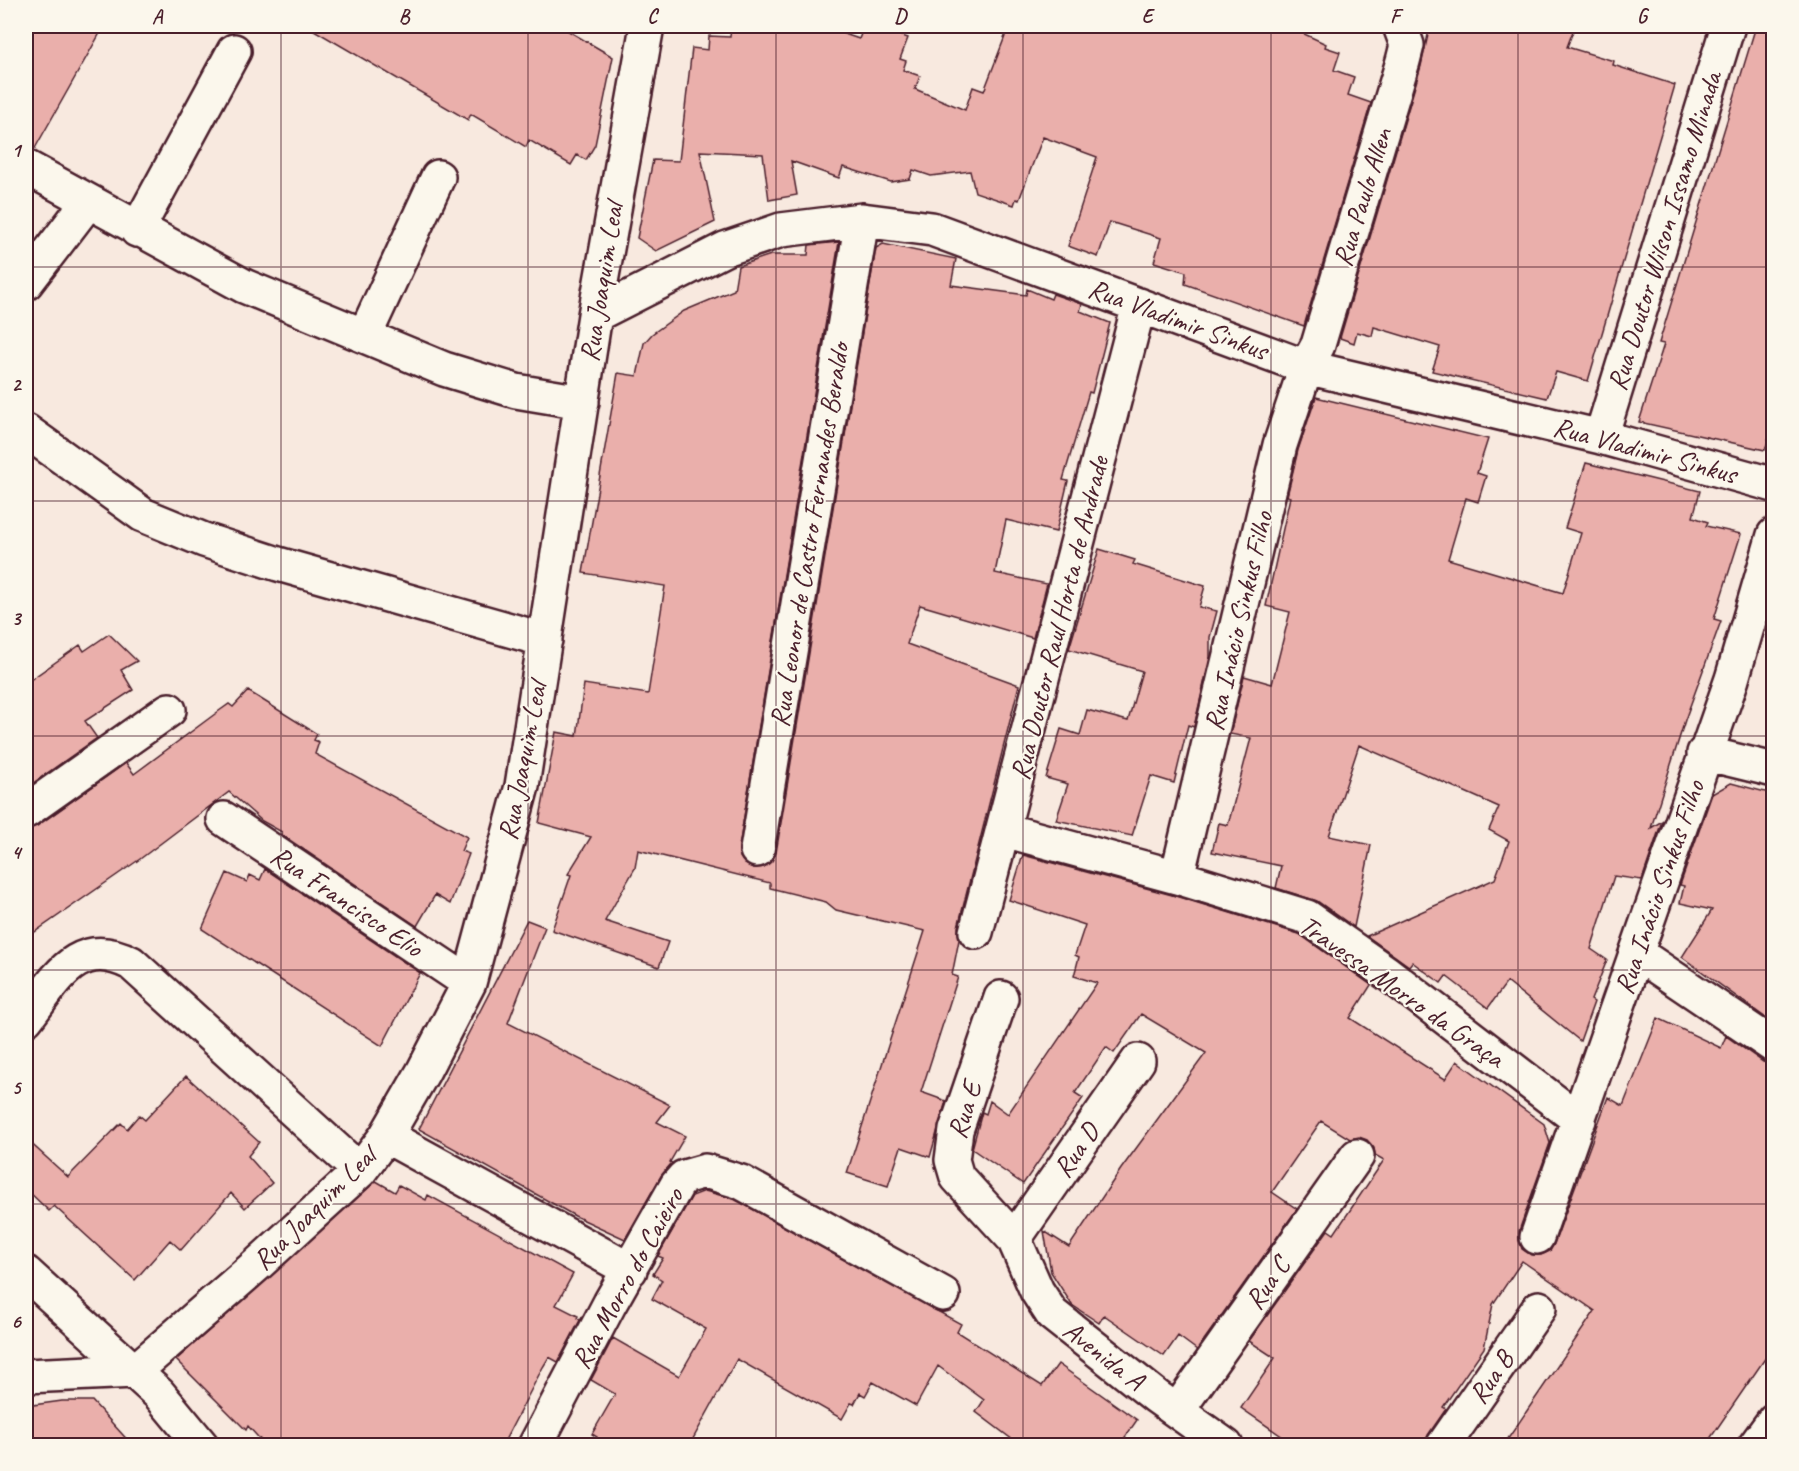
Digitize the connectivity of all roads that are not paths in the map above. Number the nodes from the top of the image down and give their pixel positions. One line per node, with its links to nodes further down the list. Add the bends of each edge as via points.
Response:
1 (1400, 26): 14 (street, Rua Paulo Allen, via 1407,45 1403,61 1318,345)
2 (1728, 26): 17 (street, Rua Doutor Wilson Issamo Minada)
3 (640, 28): 12 (street, Rua Joaquim Leal)
4 (234, 51): 9 (street)
5 (26, 167): 7 (street)
6 (438, 177): 13 (street)
7 (88, 202): 9 (street); 10 (street)
8 (862, 220): 11 (street, Rua Vladimir Sinkus, via 932,229); 12 (street, Rua Vladimir Sinkus, via 782,230 725,249); 27 (street, Rua Leonor de Castro Fernandes Beraldo)
9 (137, 230): 13 (street, via 244,286)
10 (26, 283)
11 (1139, 305): 14 (street, Rua Vladimir Sinkus); 26 (street, Rua Doutor Raul Horta de Andrade)
12 (595, 315): 15 (street, Rua Joaquim Leal)
13 (365, 335): 15 (street, via 444,369 516,391)
14 (1306, 367): 17 (street, Rua Vladimir Sinkus); 28 (street, Rua Inácio Sinkus Filho, via 1280,445)
15 (582, 402): 20 (street, Rua Joaquim Leal)
16 (26, 431): 20 (street, via 143,515 204,540)
17 (1601, 437): 18 (street, Rua Vladimir Sinkus)
18 (1773, 485)
19 (1773, 535): 22 (street, Rua Inácio Sinkus Filho, via 1732,679)
20 (545, 640): 31 (street, Rua Joaquim Leal, via 522,786)
21 (169, 710): 24 (street)
22 (1704, 753): 23 (street); 30 (street, Rua Inácio Sinkus Filho)
23 (1773, 770)
24 (26, 811)
25 (224, 819): 31 (street, Rua Francisco Elio)
26 (1004, 830): 28 (street, Travessa Morro da Graça); 29 (street, Rua Doutor Raul Horta de Andrade)
27 (757, 850)
28 (1177, 877): 36 (street, Travessa Morro da Graça, via 1307,917)
29 (976, 932)
30 (1638, 954): 34 (street); 36 (street, Rua Inácio Sinkus Filho)
31 (469, 983): 37 (street, Rua Joaquim Leal)
32 (1001, 998): 41 (street, Rua E, via 956,1130 952,1160 957,1177)
33 (26, 1020): 39 (street, via 69,963 93,953 114,955 132,963)
34 (1773, 1046)
35 (1138, 1061): 41 (street, Rua D)
36 (1579, 1120): 40 (street, Rua Inácio Sinkus Filho)
37 (386, 1136): 39 (street, Rua Joaquim Leal); 42 (street)
38 (1357, 1156): 48 (street, Rua C)
39 (360, 1171): 46 (street, Rua Joaquim Leal)
40 (1537, 1237)
41 (1014, 1239): 48 (street, Avenida A, via 1052,1314)
42 (630, 1270): 44 (street, Rua Morro do Caieiro, via 677,1185 684,1177 705,1171 741,1182); 51 (street, Rua Morro do Caieiro)
43 (26, 1273): 46 (street)
44 (943, 1294)
45 (1539, 1308): 53 (street, Rua B)
46 (135, 1371): 47 (street); 50 (street)
47 (26, 1376)
48 (1177, 1410): 52 (street, Avenida A)
49 (1773, 1420): 54 (street)
50 (202, 1446)
51 (535, 1446)
52 (1226, 1446)
53 (1443, 1446)
54 (1755, 1446)

